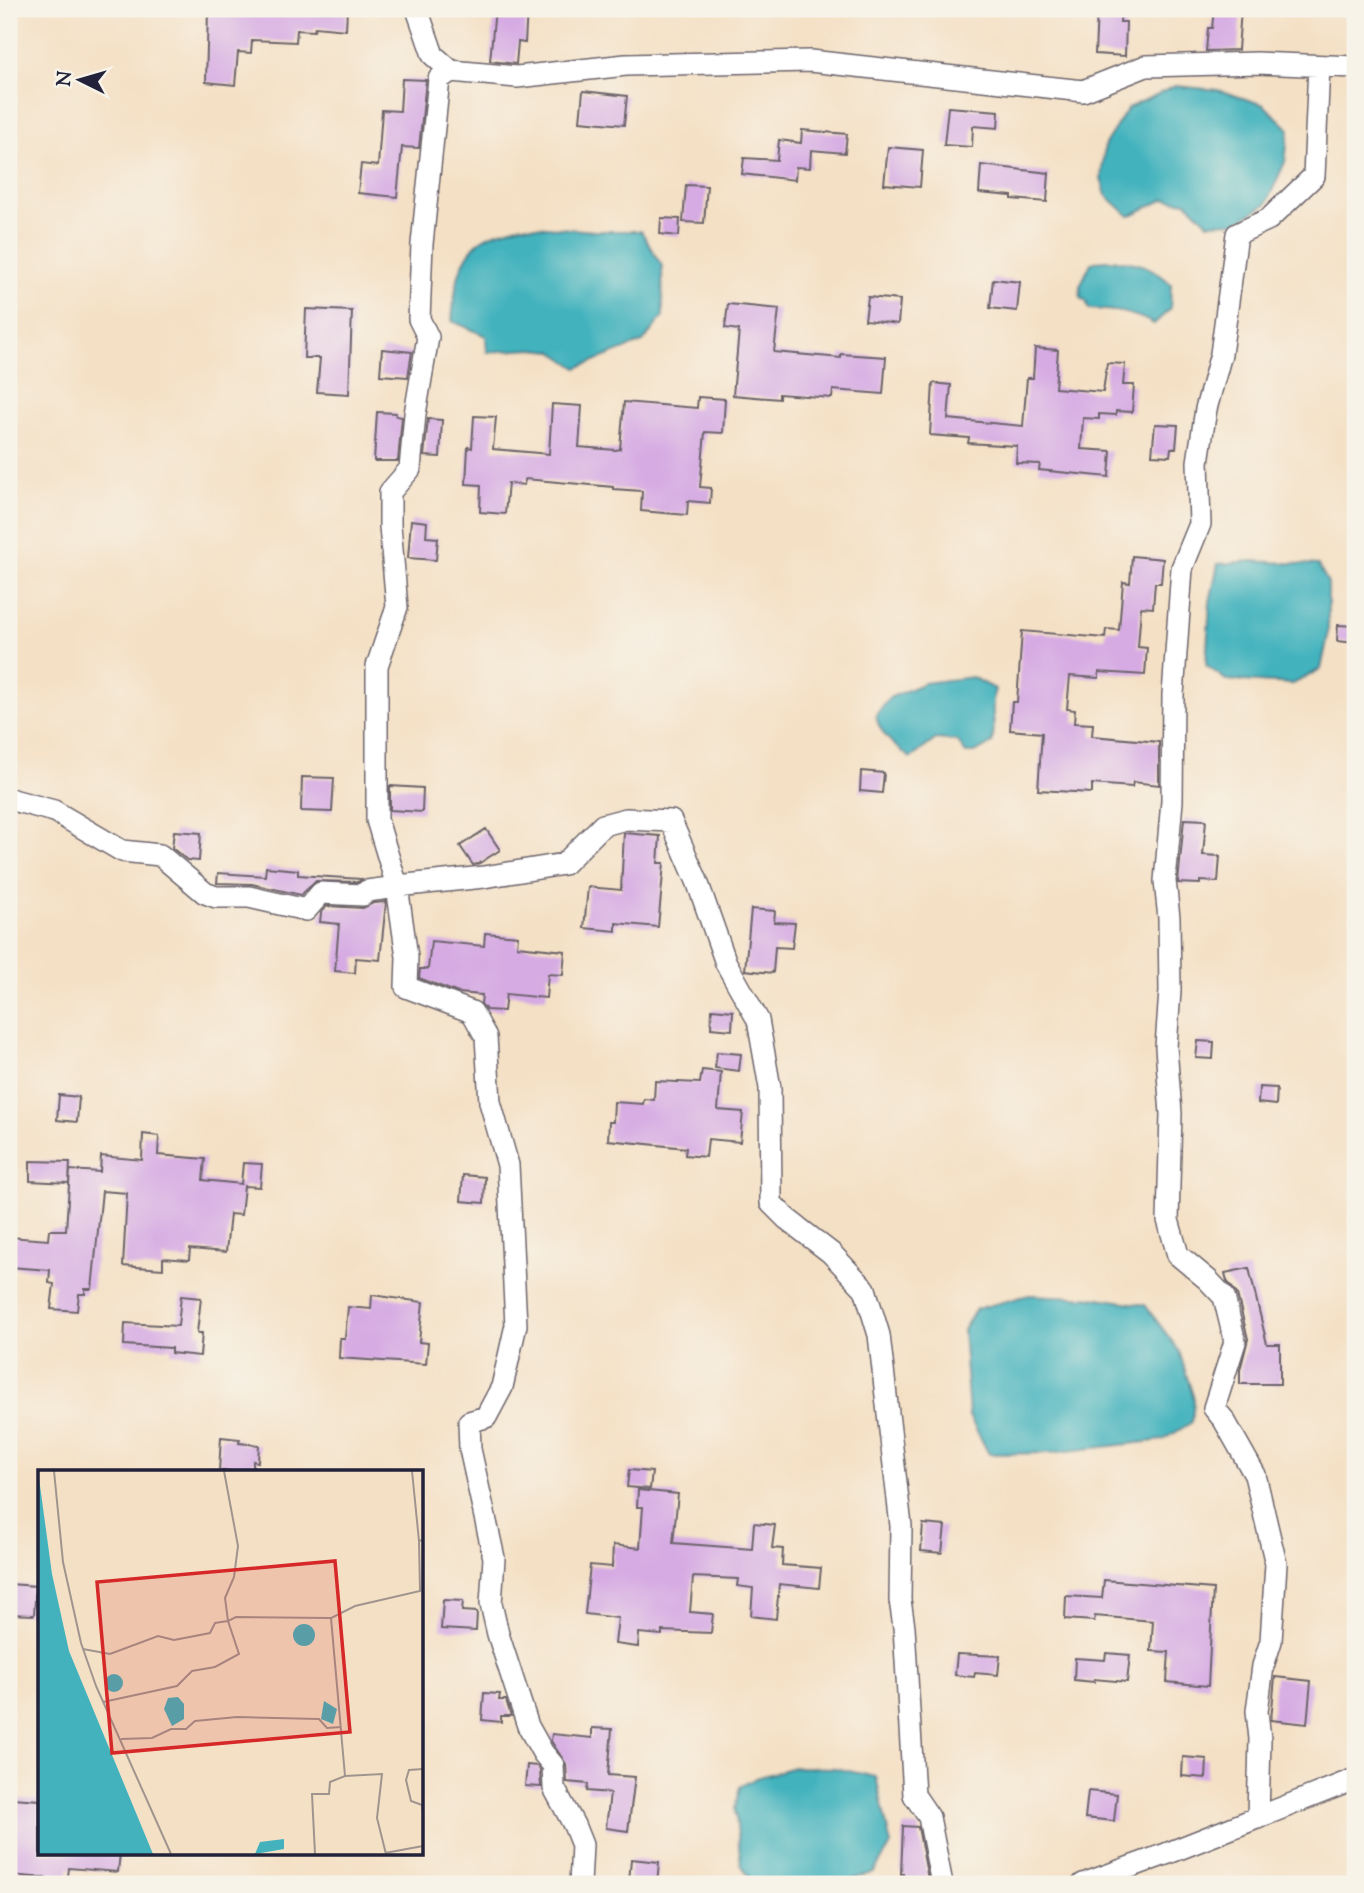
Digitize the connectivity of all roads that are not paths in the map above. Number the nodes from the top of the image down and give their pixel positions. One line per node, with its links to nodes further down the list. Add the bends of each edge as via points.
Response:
1 (417, 9): 4 (street, via 433,55)
2 (1319, 66): 3 (street); 4 (street, via 1146,66 1083,91 810,61 626,65 517,77); 8 (street, via 1314,176 1269,219 1237,234 1221,354 1198,462 1200,524 1182,568 1165,881 1170,990 1166,1047 1171,1114 1168,1220 1178,1255 1224,1297 1235,1342 1214,1408 1255,1475 1276,1564 1271,1641 1257,1711)
3 (1355, 67)
4 (451, 71): 6 (street, via 439,79 424,221 419,319 428,337 410,469 390,492 397,607 377,666 377,820)
5 (9, 799): 6 (street, via 54,811 122,851 160,855 216,897 249,897 306,911 321,893 363,895)
6 (397, 887): 9 (street, via 407,957 406,987 472,1012 486,1037 490,1102 508,1165 516,1325 502,1387 486,1416 469,1422 470,1449 494,1558 491,1604 498,1634 528,1726 553,1765 554,1788 582,1845); 10 (street, via 565,864 603,825 626,819 671,821 726,963 758,1020 770,1088 771,1203 831,1252 865,1289 879,1335 901,1526 900,1600 914,1795 929,1816)
7 (1355, 1779): 8 (street)
8 (1258, 1818): 11 (street)
9 (580, 1884)
10 (942, 1884)
11 (1083, 1884)

